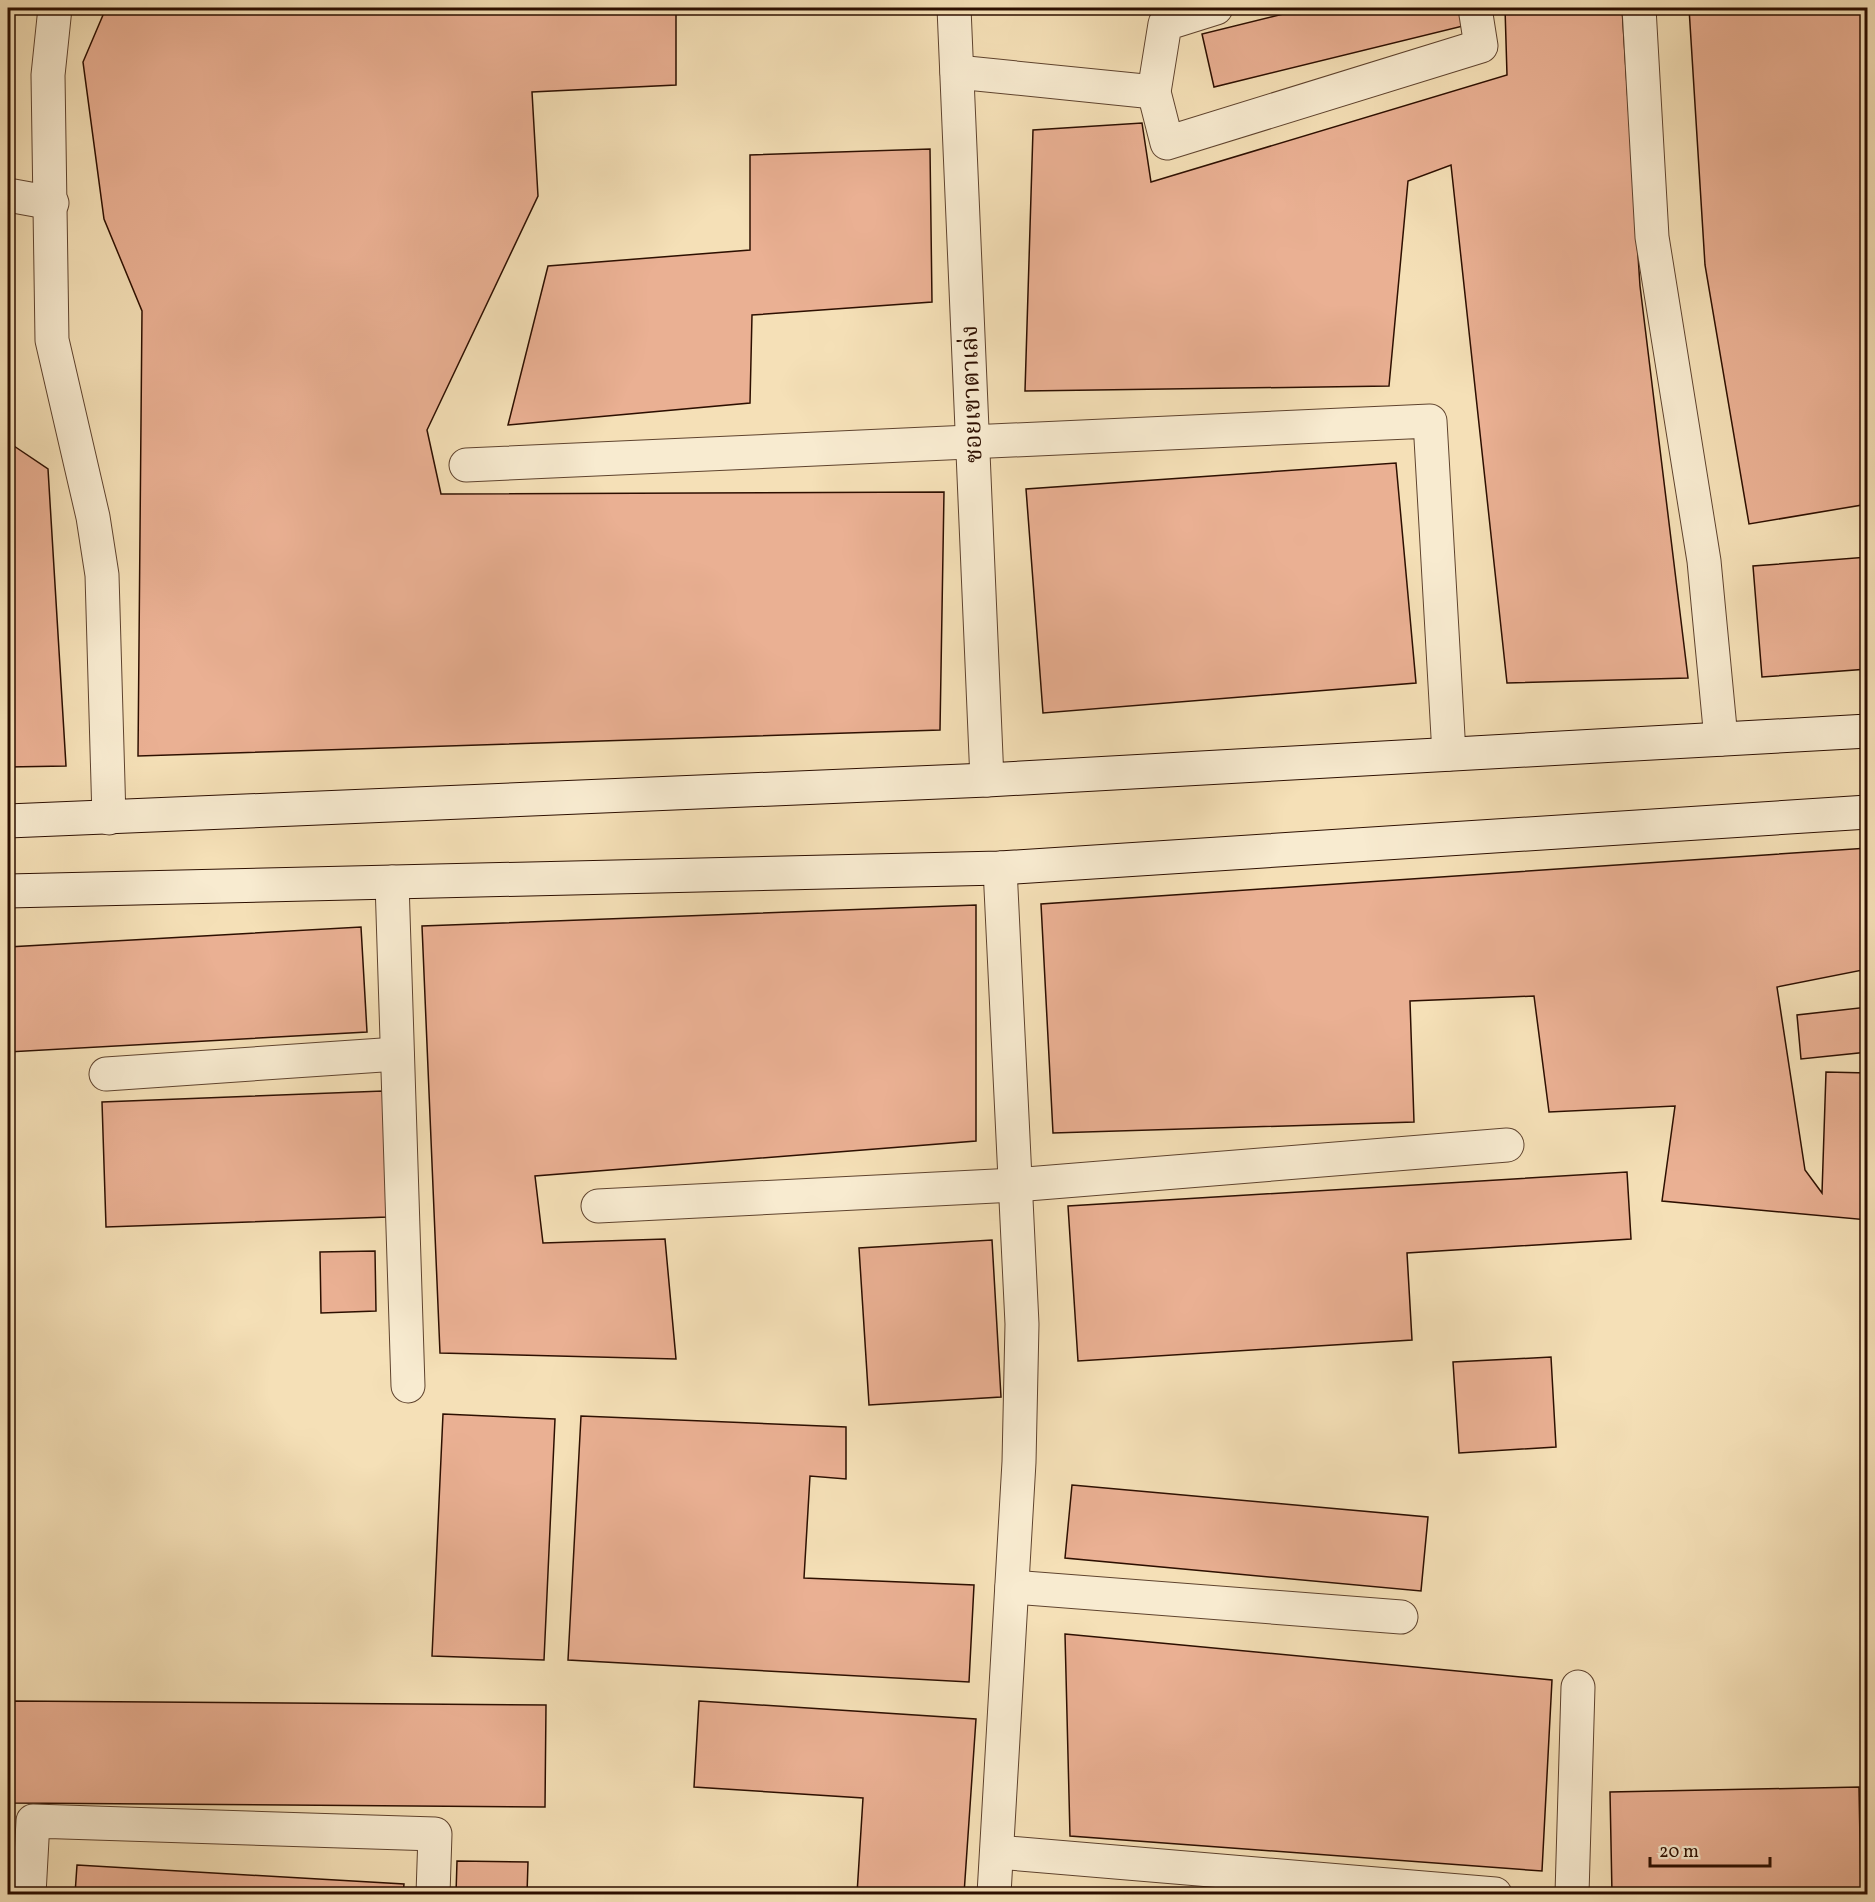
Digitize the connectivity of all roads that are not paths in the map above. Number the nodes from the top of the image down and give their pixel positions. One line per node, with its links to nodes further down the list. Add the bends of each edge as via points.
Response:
1 (55, 8): 9 (street, via 48,75)
2 (954, 8): 6 (street, ซอยเขาตาเล่ง)
3 (1216, 8): 7 (street, via 1165,24)
4 (1475, 8): 7 (street, via 1481,46 1167,143)
5 (1638, 8): 13 (street, via 1652,237 1704,561)
6 (957, 72): 7 (street); 10 (street, ซอยเขาตาเล่ง)
7 (1154, 93)
8 (8, 195): 9 (street)
9 (52, 203): 17 (street, via 52,340 93,517 102,575)
10 (973, 443): 11 (street); 14 (street, via 1430,421); 15 (street, ซอยเขาตาเล่ง)
11 (466, 465)
12 (1868, 731): 13 (street)
13 (1721, 739): 14 (street)
14 (1449, 754): 15 (street)
15 (987, 780): 17 (street)
16 (1868, 812): 19 (street)
17 (109, 818): 18 (street)
18 (8, 821)
19 (1000, 868): 20 (street); 25 (street)
20 (392, 882): 21 (street); 22 (street)
21 (8, 891)
22 (397, 1054): 23 (street); 27 (street)
23 (106, 1074)
24 (1507, 1145): 25 (street)
25 (1015, 1185): 26 (street); 28 (street, via 1022,1324)
26 (598, 1206)
27 (408, 1386)
28 (1012, 1587): 29 (street); 31 (street)
29 (1401, 1617)
30 (1578, 1687): 36 (street)
31 (997, 1852): 34 (street); 35 (street)
32 (29, 1894): 33 (street, via 33,1821 435,1834)
33 (433, 1894)
34 (994, 1894)
35 (1495, 1894)
36 (1572, 1894)

